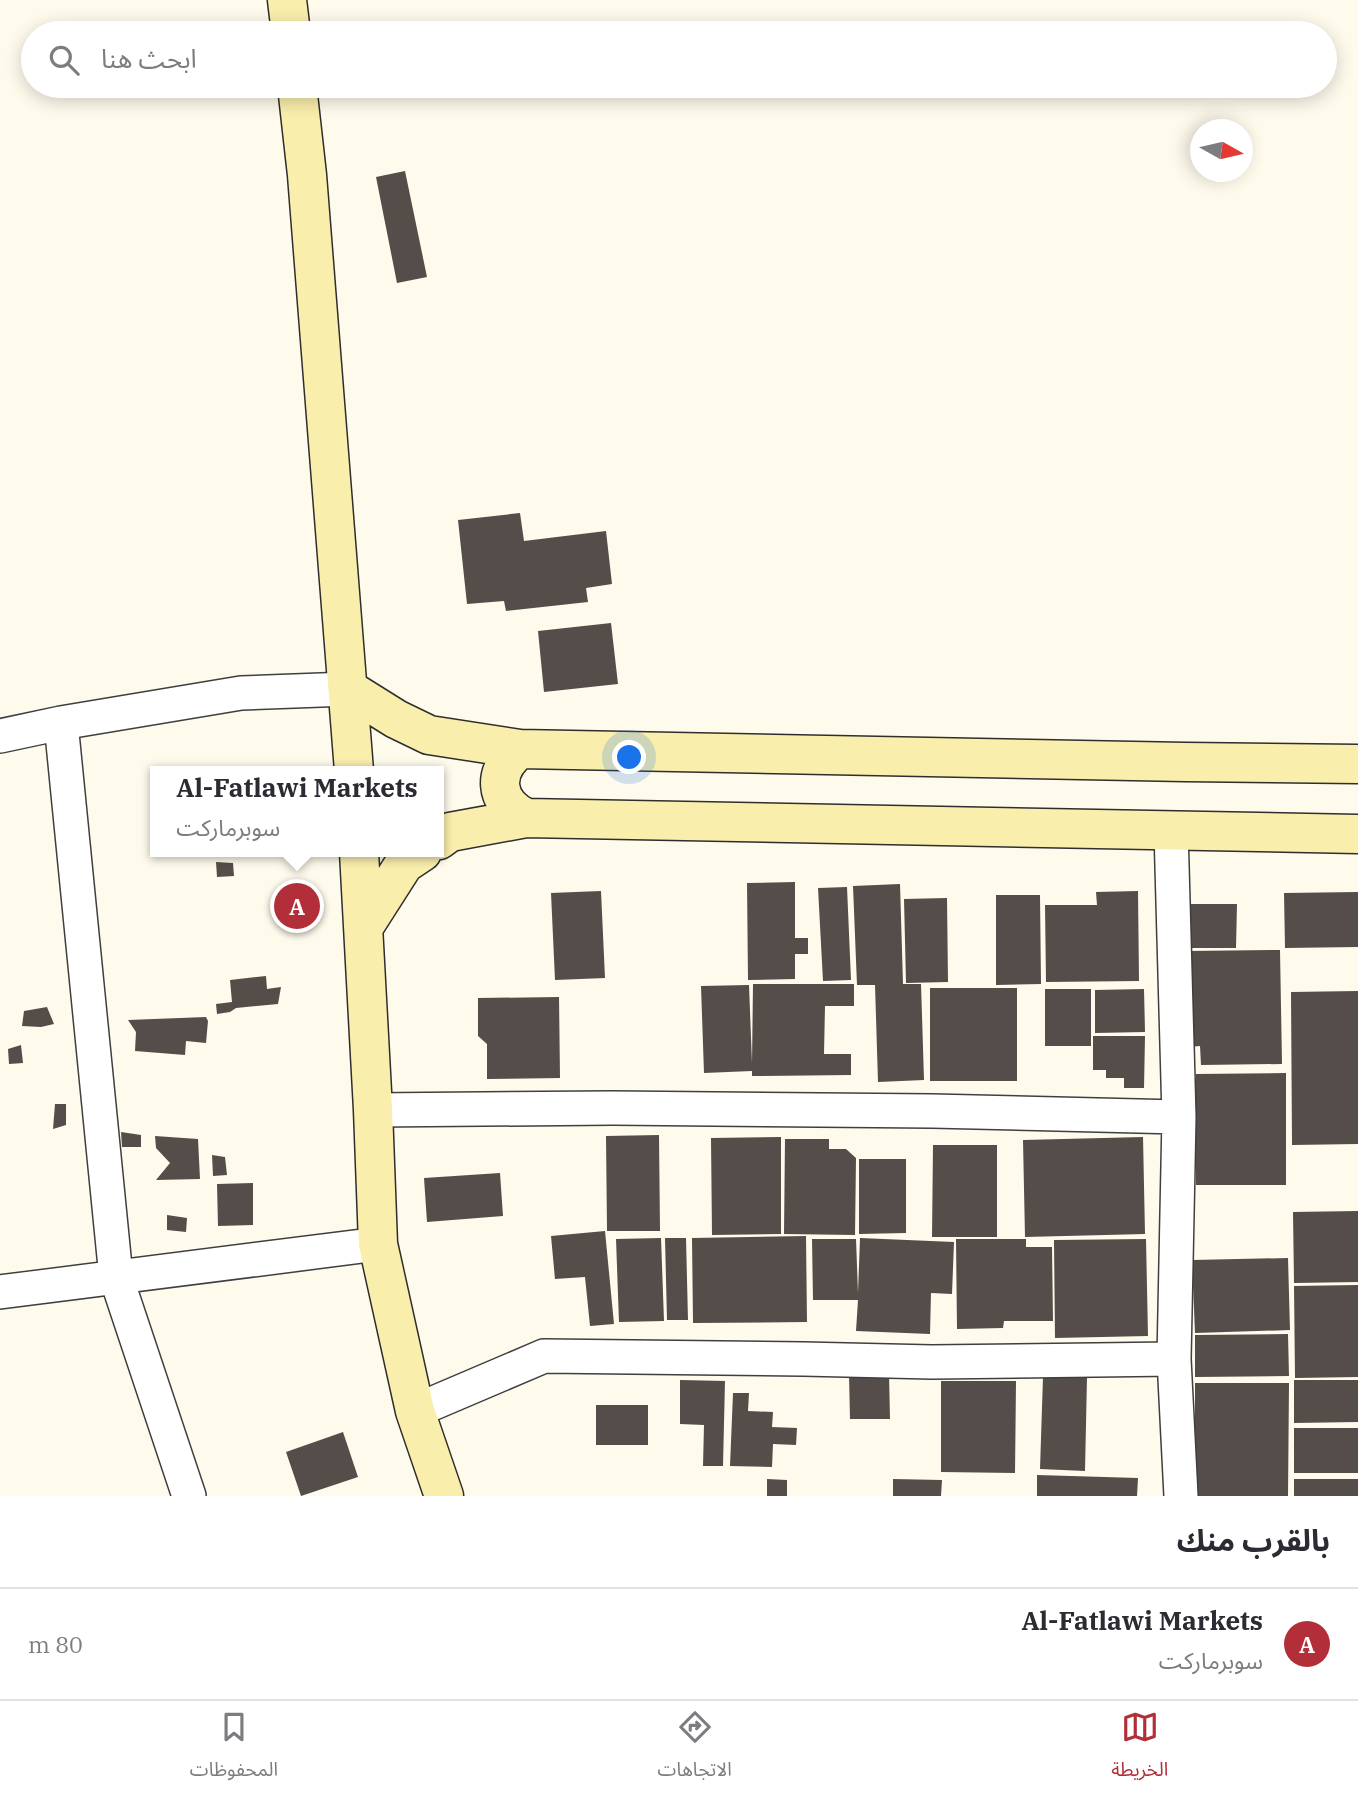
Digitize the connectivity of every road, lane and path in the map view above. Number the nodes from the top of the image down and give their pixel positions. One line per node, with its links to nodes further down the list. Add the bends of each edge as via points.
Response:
1 (286, 0): 2 (street)
2 (289, 21)
3 (298, 98): 4 (street)
4 (348, 689): 5 (street, via 241,693); 7 (street, via 429,735); 9 (street)
5 (61, 723): 6 (street); 20 (street)
6 (0, 736)
7 (520, 748): 8 (street); 10 (street, via 504,765 500,787 508,806)
8 (1358, 764)
9 (354, 766)
10 (526, 818): 11 (street); 13 (street)
11 (1171, 830): 12 (street); 18 (street)
12 (1358, 834)
13 (444, 836)
14 (359, 857): 16 (street)
15 (414, 857): 16 (street, via 404,864)
16 (365, 925): 17 (street)
17 (373, 1110): 18 (street, via 640,1108); 19 (street)
18 (1179, 1117): 22 (street)
19 (378, 1244): 20 (street); 23 (street)
20 (116, 1277): 21 (street); 24 (street)
21 (0, 1292)
22 (1174, 1359): 23 (street, via 932,1362 544,1356); 26 (street)
23 (415, 1410): 25 (street)
24 (190, 1496)
25 (444, 1496)
26 (1181, 1496)

